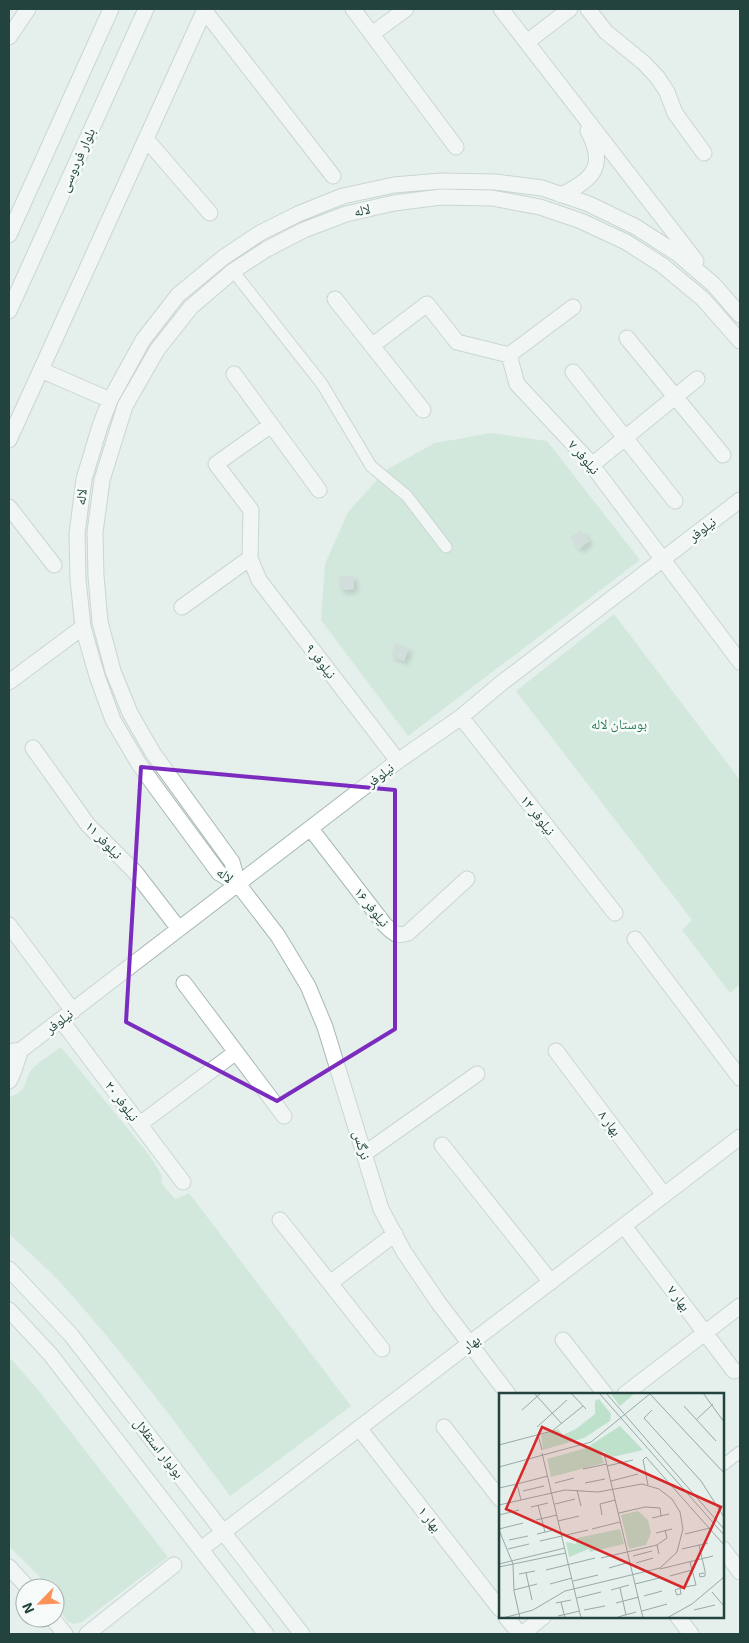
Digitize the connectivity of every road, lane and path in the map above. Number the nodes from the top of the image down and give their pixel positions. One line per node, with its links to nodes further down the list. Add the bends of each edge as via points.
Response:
1 (28, 9): 11 (street)
2 (111, 9): 20 (street)
3 (146, 9): 25 (street, بلوار فردوسی)
4 (353, 9): 10 (street)
5 (406, 9): 10 (street)
6 (501, 9): 12 (street)
7 (570, 9): 12 (street)
8 (588, 9): 16 (street, via 606,32 658,78 668,92 675,113)
9 (205, 10): 14 (street); 17 (street)
10 (372, 34): 15 (street)
11 (9, 37)
12 (527, 42): 13 (street)
13 (572, 101): 18 (street, via 594,142 597,161 590,178); 22 (street)
14 (146, 139): 19 (street); 31 (street)
15 (456, 147)
16 (704, 153)
17 (333, 176)
18 (561, 195): 22 (street, لاله, via 589,204 636,227 678,254); 36 (street, لاله, via 542,188 495,182 441,181 394,185 343,196 298,214 260,233 224,257 178,296 143,340)
19 (210, 213)
20 (9, 235)
21 (234, 271): 28 (street, لاله, via 304,230 346,214 441,197 492,198 540,207 582,221 626,242 662,265 703,299); 47 (street, via 322,384 371,466 408,496); 60 (street, لاله, via 191,307 157,350 125,406 102,480 95,532 100,622 113,672 130,713 153,753 232,862)
22 (714, 285): 26 (street, لاله)
23 (335, 299): 29 (street)
24 (573, 308): 30 (street)
25 (9, 311)
26 (740, 314)
27 (627, 338): 35 (street)
28 (740, 342)
29 (372, 345): 30 (street, via 427,304 456,342); 37 (street)
30 (509, 355): 42 (street, نیلوفر ۷, via 517,384)
31 (41, 370): 36 (street); 40 (street)
32 (573, 372): 39 (street)
33 (234, 374): 38 (street)
34 (697, 380): 35 (street)
35 (675, 397): 39 (street); 41 (street)
36 (110, 400): 52 (street, لاله, via 81,497 77,534)
37 (423, 410)
38 (271, 425): 43 (street); 48 (street, via 216,464 251,510)
39 (625, 438): 42 (street); 44 (street)
40 (9, 440)
41 (723, 455)
42 (592, 465): 49 (street, نیلوفر ۷)
43 (319, 490)
44 (675, 501)
45 (739, 505): 49 (street, نیلوفر)
46 (9, 507): 50 (street)
47 (446, 547)
48 (250, 558): 51 (street); 57 (street, نیلوفر ۹, via 259,580)
49 (663, 559): 53 (street, نیلوفر ۷); 55 (street, نیلوفر)
50 (54, 565)
51 (182, 607)
52 (83, 627): 54 (street); 60 (street, لاله, via 114,720 139,764 219,873)
53 (740, 662)
54 (9, 682)
55 (461, 717): 57 (street, نیلوفر); 61 (street, نیلوفر ۱۲)
56 (33, 748): 63 (street, نیلوفر ۱۱, via 88,824 135,872)
57 (398, 761): 58 (street, نیلوفر)
58 (311, 829): 59 (street, نیلوفر ۱۶, via 394,934 408,933); 60 (street, نیلوفر)
59 (467, 879)
60 (238, 884): 63 (street, نیلوفر); 77 (street, نرگس, via 278,936 308,986 325,1027)
61 (615, 913)
62 (9, 925): 66 (street, نیلوفر ۲۰)
63 (179, 929): 66 (street, نیلوفر)
64 (635, 939): 71 (street)
65 (184, 983): 69 (street)
66 (67, 1015): 67 (street, نیلوفر); 74 (street, نیلوفر ۲۰)
67 (15, 1051): 72 (street)
68 (556, 1051): 79 (street, بهار ۸)
69 (236, 1052): 73 (street); 74 (street)
70 (477, 1074): 77 (street)
71 (740, 1078)
72 (9, 1080)
73 (284, 1116)
74 (140, 1124): 78 (street, نیلوفر ۲۰)
75 (740, 1137): 79 (street, بهار)
76 (442, 1145): 84 (street)
77 (364, 1154): 82 (street, نرگس, via 382,1209)
78 (183, 1182)
79 (664, 1195): 81 (street, بهار)
80 (280, 1220): 85 (street)
81 (624, 1226): 84 (street, بهار); 88 (street, بهار ۷)
82 (395, 1234): 85 (street); 90 (street, نرگس, via 404,1252)
83 (9, 1270): 101 (street, بولوار استقلال, via 71,1335)
84 (551, 1282): 90 (street, بهار)
85 (330, 1283): 91 (street)
86 (740, 1306): 88 (street)
87 (9, 1310): 102 (street, بولوار استقلال, via 50,1354)
88 (706, 1333): 92 (street, بهار ۷); 95 (street)
89 (563, 1340): 94 (street)
90 (470, 1344): 93 (street, نرگس); 97 (street, بهار)
91 (382, 1349)
92 (737, 1375)
93 (507, 1393)
94 (603, 1393)
95 (627, 1393)
96 (444, 1427): 100 (street)
97 (359, 1428): 101 (street, بهار); 108 (street, بهار ۱)
98 (740, 1452): 99 (street)
99 (724, 1464)
100 (499, 1496)
101 (223, 1532): 102 (street, بهار); 114 (street, بولوار استقلال)
102 (201, 1549): 113 (street, بولوار استقلال)
103 (724, 1550): 106 (street)
104 (174, 1564): 112 (street)
105 (9, 1567): 107 (street)
106 (740, 1572)
107 (19, 1578)
108 (499, 1608)
109 (507, 1618): 115 (street)
110 (542, 1618): 116 (street)
111 (679, 1618): 117 (street)
112 (87, 1634)
113 (266, 1634)
114 (302, 1634)
115 (520, 1634)
116 (526, 1634)
117 (692, 1634)

